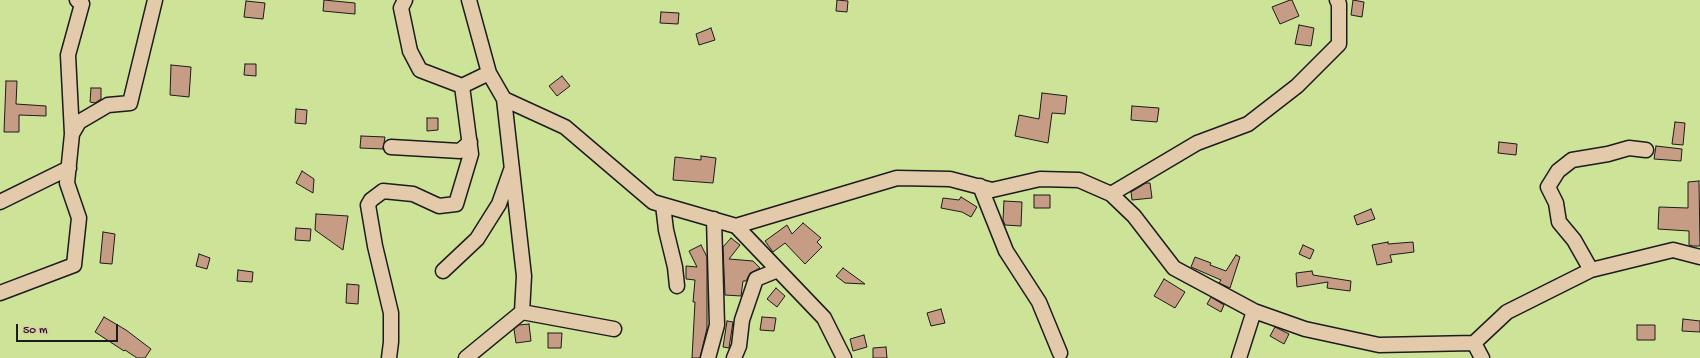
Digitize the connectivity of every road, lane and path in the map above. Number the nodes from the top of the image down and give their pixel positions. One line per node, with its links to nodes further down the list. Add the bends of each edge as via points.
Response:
1 (155, 0): 9 (street, via 130,103 108,105 78,122)
2 (405, 0): 7 (street, via 401,8 410,50 420,70)
3 (468, 0): 6 (street)
4 (1337, 0): 16 (street, via 1339,44 1298,86 1248,124 1197,143)
5 (81, 1): 9 (street, via 68,55)
6 (489, 73): 7 (street); 8 (street)
7 (462, 86): 10 (street)
8 (504, 99): 14 (street); 18 (street, via 564,127 652,202)
9 (72, 134): 13 (street)
10 (470, 142): 11 (street, via 460,151); 32 (street, via 472,154 456,204 439,206 413,194 383,191 368,205 391,312)
11 (391, 147)
12 (1646, 150): 23 (street, via 1629,148 1572,160 1558,171 1548,187 1556,203 1559,222 1574,240)
13 (69, 168): 17 (street); 26 (street, via 67,183 79,218 74,265)
14 (512, 168): 24 (street, via 499,204 477,239); 28 (street, via 524,276)
15 (980, 186): 16 (street, via 992,190 1040,179 1079,180); 20 (street, via 950,179 897,178); 31 (street, via 1006,251 1039,302)
16 (1111, 194): 27 (street, via 1134,216 1174,268)
17 (0, 202)
18 (663, 205): 19 (street); 25 (street)
19 (714, 219): 20 (street); 34 (street, via 716,325)
20 (736, 226): 22 (street)
21 (1700, 257): 23 (street, via 1673,250)
22 (778, 270): 35 (street, via 756,279 742,320 739,346); 36 (street, via 824,318)
23 (1591, 270): 30 (street, via 1507,312)
24 (443, 271)
25 (677, 286)
26 (0, 293)
27 (1254, 311): 30 (street, via 1306,329 1379,345); 37 (street)
28 (522, 312): 29 (street); 33 (street)
29 (614, 329)
30 (1474, 343): 38 (street)
31 (1060, 353)
32 (389, 358)
33 (466, 358)
34 (708, 358)
35 (734, 358)
36 (844, 358)
37 (1239, 358)
38 (1482, 358)

